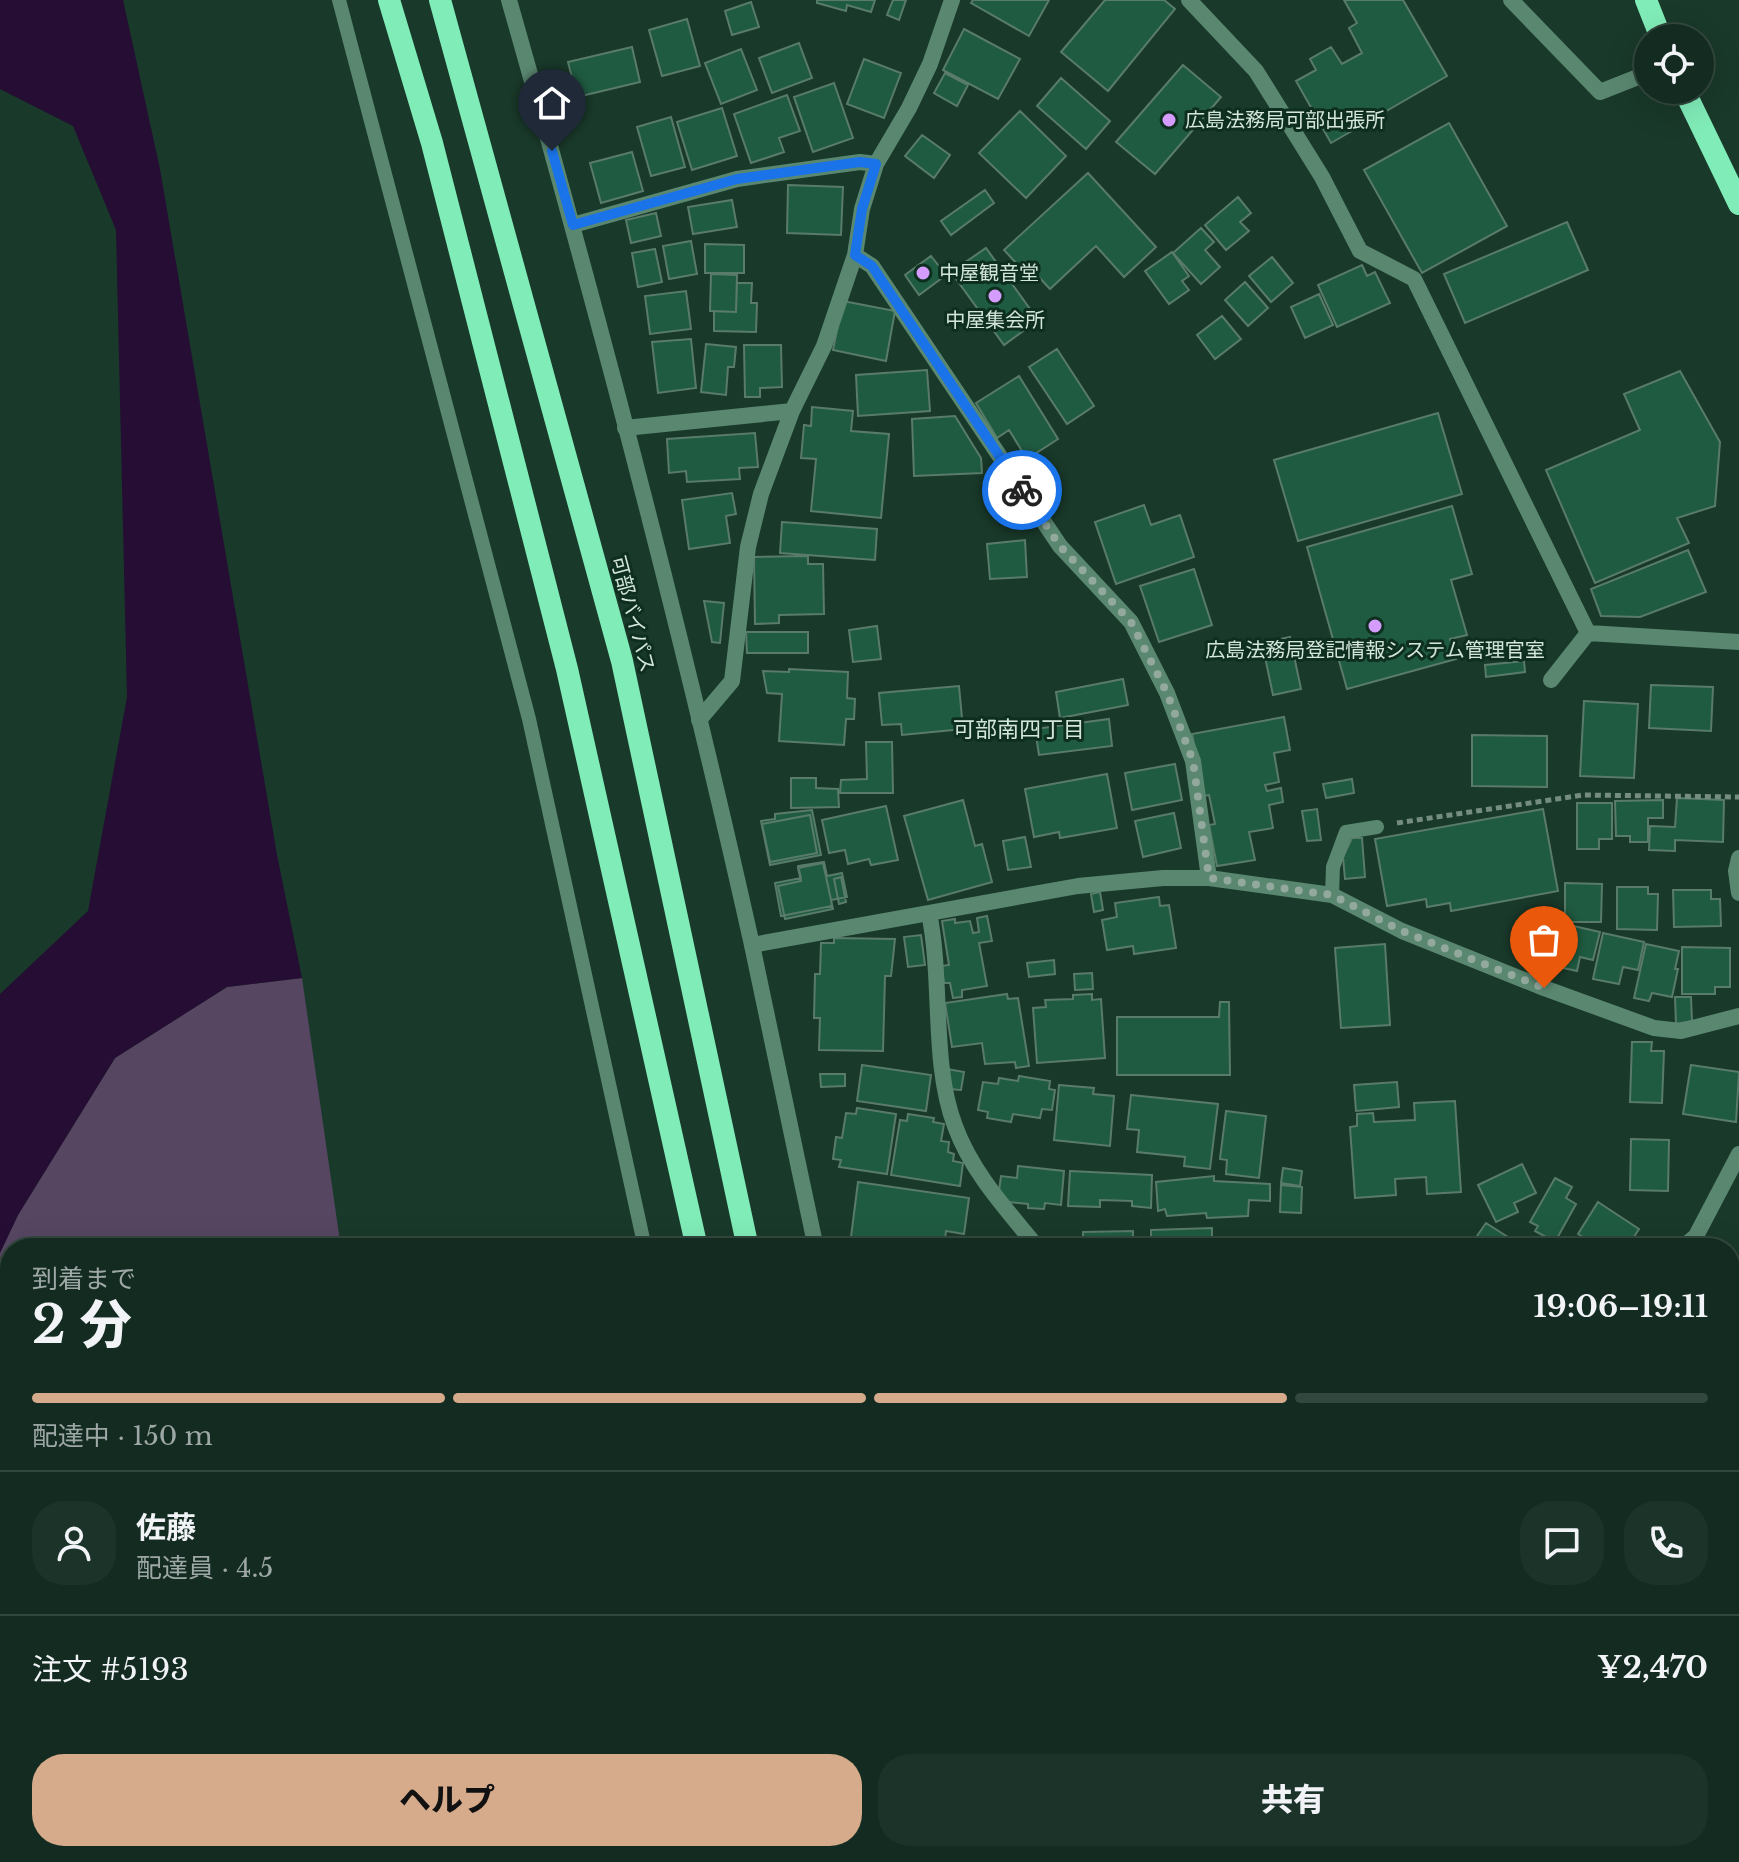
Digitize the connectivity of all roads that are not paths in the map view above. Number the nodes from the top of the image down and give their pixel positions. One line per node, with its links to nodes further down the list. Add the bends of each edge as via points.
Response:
1 (339, 0): 31 (lane, via 529,719)
2 (389, 0): 32 (highway, via 432,143 567,669)
3 (440, 0): 33 (highway, 可部バイパス, via 622,661)
4 (509, 0): 14 (street)
5 (952, 0): 12 (street, via 920,86)
6 (1189, 0): 18 (street, via 1256,71 1322,177 1360,251 1414,279)
7 (1511, 0): 10 (street, via 1600,92)
8 (1646, 0): 9 (highway)
9 (1655, 24)
10 (1634, 79)
11 (1691, 104): 13 (highway)
12 (876, 164): 14 (street, via 737,179); 15 (street)
13 (1739, 204)
14 (573, 225): 17 (street)
15 (855, 255): 16 (street, via 824,346); 24 (street, via 872,266 1060,546 1131,622 1193,761)
16 (792, 411): 17 (street); 21 (street, via 748,547 732,681)
17 (625, 428): 21 (street)
18 (1588, 633): 19 (street); 20 (street)
19 (1739, 642)
20 (1551, 680)
21 (699, 720): 28 (street)
22 (1377, 827): 26 (lane, via 1346,832 1333,867)
23 (1739, 858): 25 (street)
24 (1209, 878): 26 (street); 27 (street, via 1078,886)
25 (1739, 893)
26 (1332, 895): 29 (street, via 1402,931 1654,1028 1681,1031)
27 (929, 913): 28 (street); 35 (street, via 942,1070 955,1126 987,1186)
28 (752, 945): 34 (street)
29 (1739, 1016)
30 (1739, 1154): 36 (street)
31 (643, 1238)
32 (695, 1238)
33 (746, 1238)
34 (814, 1238)
35 (1030, 1238)
36 (1694, 1238)

